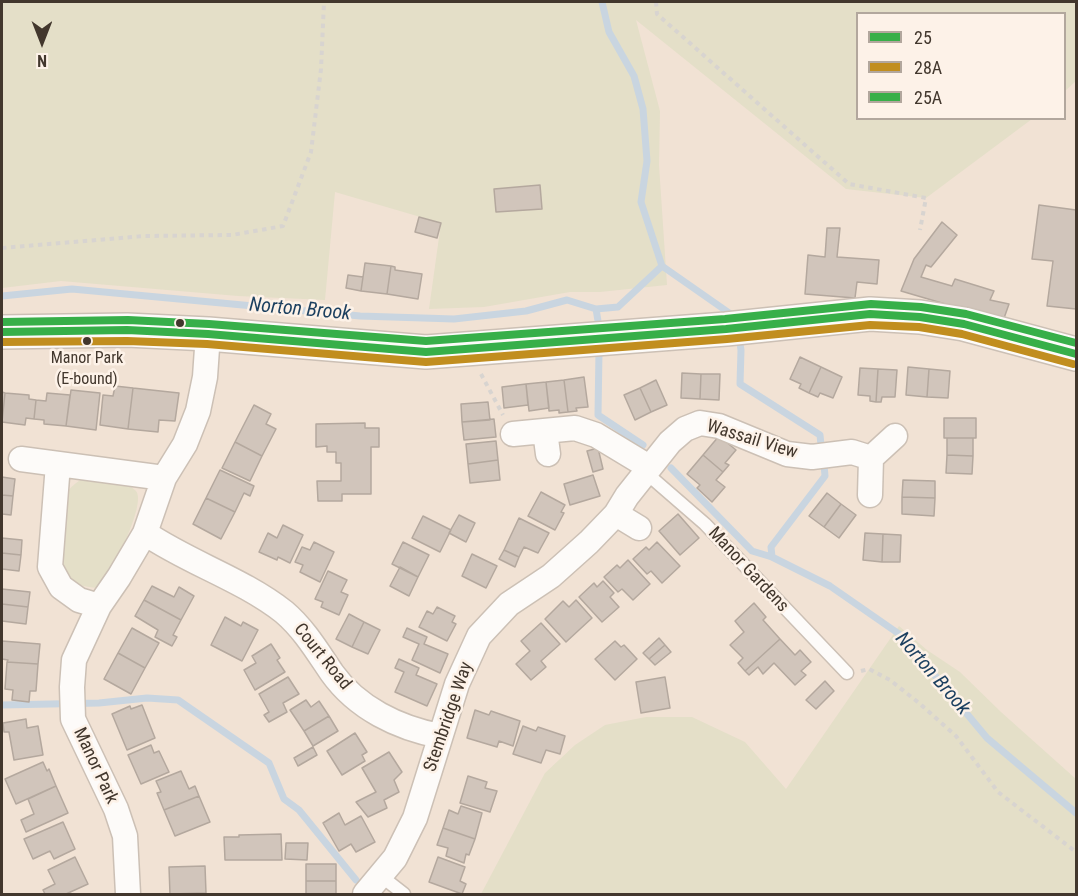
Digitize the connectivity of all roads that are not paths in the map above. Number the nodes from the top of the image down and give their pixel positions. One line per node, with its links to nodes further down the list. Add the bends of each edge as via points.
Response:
1 (2, 332): 2 (main road, via 76,329)
2 (208, 334): 3 (main road, via 426,352 870,314 964,324); 10 (street, Manor Park, via 198,411 185,444)
3 (1077, 354)
4 (513, 434): 9 (street, via 547,442 575,428 596,435)
5 (895, 436): 6 (street)
6 (871, 458): 9 (street, Wassail View, via 852,452 812,457 787,454 719,426 700,423 670,442); 11 (street)
7 (21, 459): 8 (street)
8 (58, 464): 10 (street); 15 (street, via 50,567 61,587 79,600)
9 (647, 470): 12 (street, Stembridge Way); 16 (lane, Manor Gardens, via 705,524)
10 (164, 478): 14 (street, Manor Park)
11 (870, 495)
12 (616, 514): 13 (street); 17 (street, Stembridge Way, via 558,569 509,604 479,636 457,684)
13 (639, 528)
14 (145, 533): 15 (street, Manor Park); 17 (street, Court Road, via 258,593 285,613 306,634 334,675 372,711 389,721)
15 (99, 606): 19 (street, Manor Park, via 74,660 73,719 125,836)
16 (847, 673)
17 (440, 736): 18 (street, Stembridge Way, via 415,818)
18 (381, 876): 20 (street, Stembridge Way); 21 (lane)
19 (128, 894)
20 (365, 894)
21 (404, 894)

